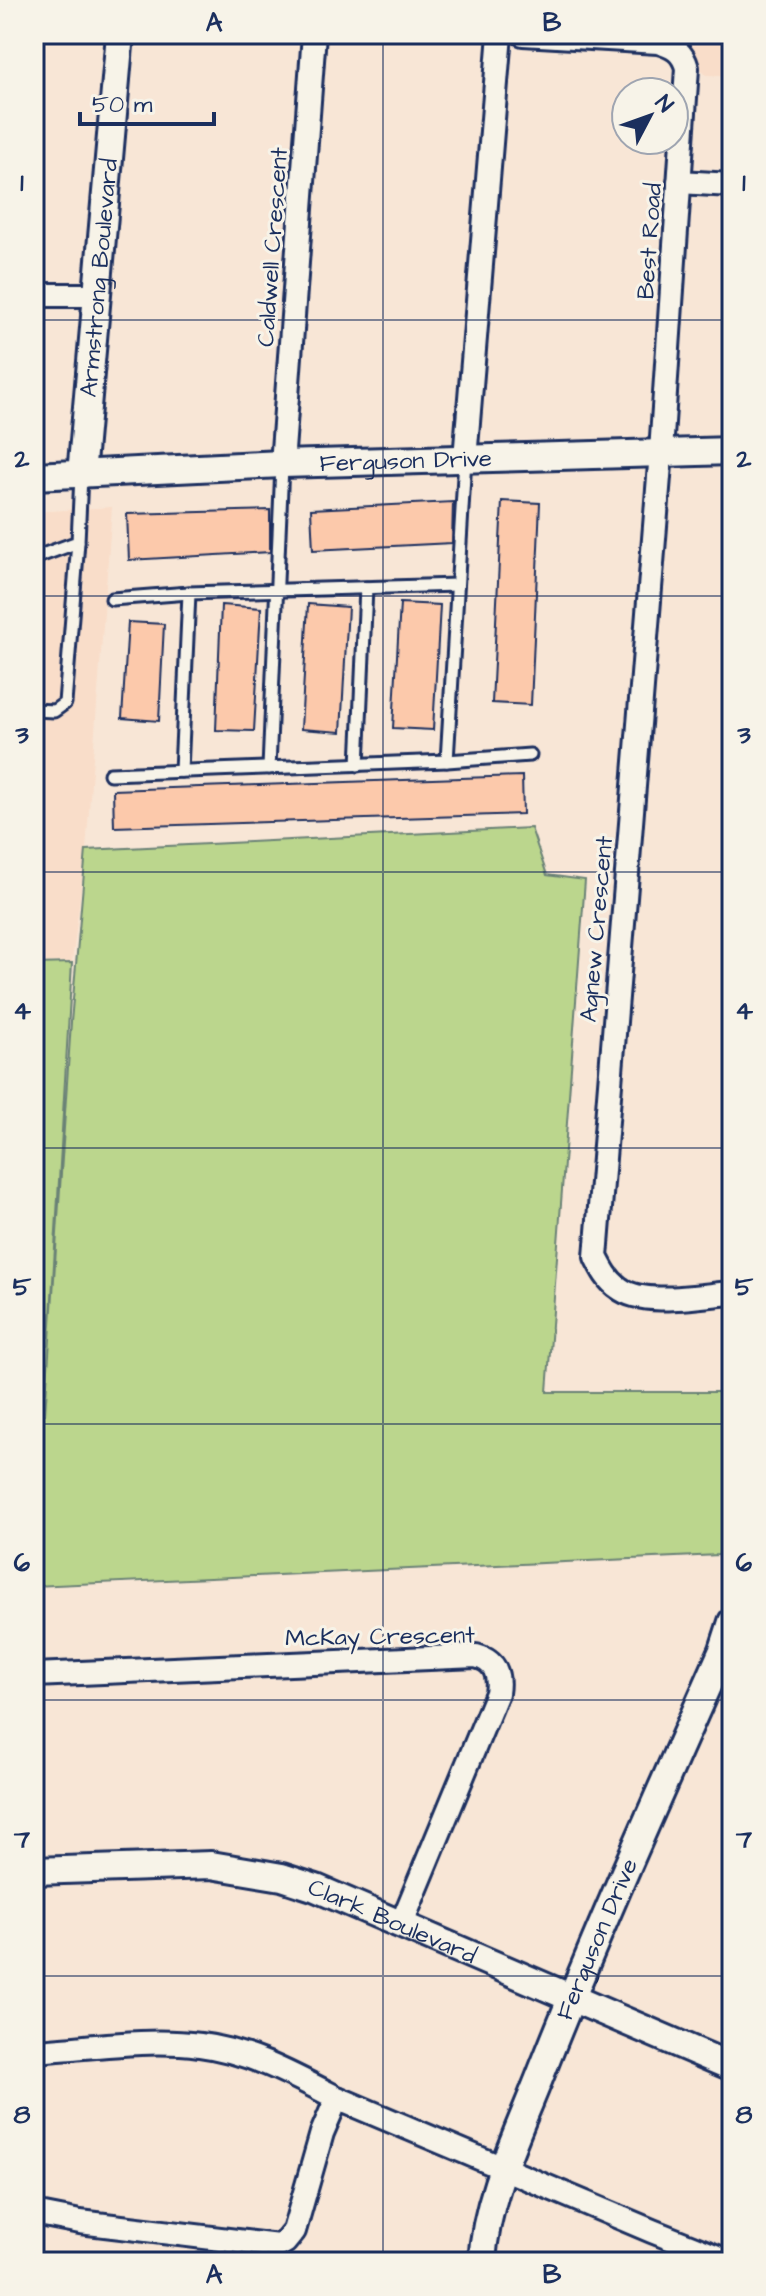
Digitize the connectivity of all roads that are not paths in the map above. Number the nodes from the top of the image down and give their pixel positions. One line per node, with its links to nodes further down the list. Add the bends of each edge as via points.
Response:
1 (120, 34): 8 (street, Armstrong Boulevard)
2 (314, 34): 12 (street, Caldwell Crescent)
3 (500, 34): 11 (street)
4 (523, 34): 5 (street, Best Road, via 658,42 680,52 687,68)
5 (679, 182): 6 (street); 10 (street, Best Road)
6 (732, 185)
7 (34, 295): 8 (street)
8 (97, 295): 13 (street, Armstrong Boulevard)
9 (732, 451): 10 (street, Ferguson Drive)
10 (661, 452): 11 (street, Ferguson Drive); 29 (street, Agnew Crescent, via 596,1257 617,1287 633,1296)
11 (465, 459): 12 (street, Ferguson Drive); 17 (lane)
12 (282, 464): 13 (street, Ferguson Drive); 19 (lane)
13 (81, 475): 14 (street, Ferguson Drive); 15 (lane)
14 (34, 476)
15 (78, 542): 16 (lane); 22 (lane, via 65,703 54,711)
16 (34, 558)
17 (457, 585): 18 (lane); 24 (lane)
18 (366, 588): 19 (lane); 25 (lane)
19 (276, 590): 20 (lane); 26 (lane)
20 (189, 593): 21 (lane); 27 (lane)
21 (112, 599)
22 (34, 710)
23 (530, 755): 24 (lane)
24 (447, 761): 25 (lane)
25 (358, 765): 26 (lane)
26 (269, 768): 27 (lane)
27 (181, 771): 28 (lane)
28 (110, 774)
29 (732, 1293)
30 (732, 1622): 34 (street, Ferguson Drive)
31 (34, 1675): 33 (street, McKay Crescent, via 486,1659 495,1667 497,1693)
32 (34, 1871): 33 (street, Clark Boulevard, via 176,1864 247,1869 316,1888)
33 (401, 1925): 34 (street, Clark Boulevard)
34 (571, 1998): 36 (street, Clark Boulevard); 38 (street, Ferguson Drive)
35 (34, 2051): 37 (street, via 200,2045 246,2055)
36 (732, 2067)
37 (337, 2098): 38 (street); 39 (street, via 294,2231 278,2246)
38 (504, 2169): 40 (street, Ferguson Drive, via 489,2207); 41 (street)
39 (34, 2213)
40 (482, 2262)
41 (730, 2262)

